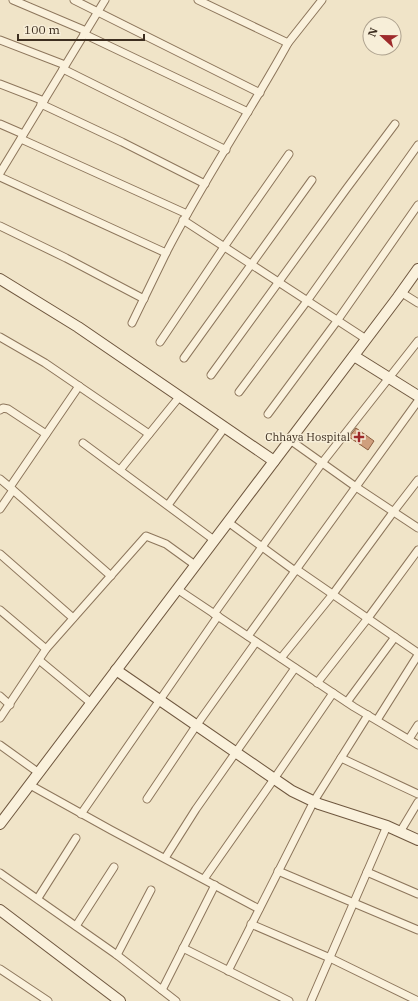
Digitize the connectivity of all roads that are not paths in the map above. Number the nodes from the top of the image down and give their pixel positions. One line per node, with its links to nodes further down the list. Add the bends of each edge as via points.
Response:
1 (13, 0): 7 (street)
2 (74, 0): 6 (street)
3 (104, 0): 6 (street)
4 (198, 0): 9 (street)
5 (322, 0): 9 (street)
6 (98, 11): 7 (street); 12 (street)
7 (85, 32): 10 (street); 14 (street)
8 (0, 40): 10 (street)
9 (288, 44): 12 (street)
10 (64, 67): 13 (street); 19 (street)
11 (0, 84): 13 (street)
12 (260, 93): 14 (street)
13 (42, 102): 17 (street); 25 (street)
14 (248, 112): 19 (street)
15 (0, 124): 17 (street)
16 (395, 124): 34 (street)
17 (22, 136): 21 (street); 27 (street)
18 (418, 145): 37 (street)
19 (226, 150): 25 (street)
20 (289, 154): 29 (street)
21 (3, 162): 22 (street)
22 (0, 173)
23 (0, 177): 30 (street)
24 (312, 180): 31 (street)
25 (205, 184): 27 (street)
26 (418, 205): 39 (street)
27 (185, 217): 29 (street); 30 (street)
28 (0, 226): 36 (street)
29 (224, 247): 31 (street); 44 (street)
30 (166, 253): 36 (street)
31 (252, 265): 34 (street); 46 (street)
32 (418, 269): 35 (street)
33 (0, 278): 51 (street, via 78,326)
34 (279, 282): 37 (street); 47 (street)
35 (402, 293): 38 (street); 42 (street)
36 (144, 299): 40 (street)
37 (307, 301): 39 (street); 50 (street)
38 (418, 303)
39 (338, 321): 42 (street); 55 (street)
40 (132, 323)
41 (0, 337): 49 (street)
42 (366, 340): 45 (street)
43 (418, 341): 48 (street)
44 (160, 342)
45 (354, 356): 48 (street); 59 (street)
46 (184, 358)
47 (211, 375)
48 (390, 378): 52 (street); 62 (street)
49 (79, 386): 57 (street); 58 (street)
50 (239, 392)
51 (180, 396): 56 (street); 58 (street)
52 (418, 396)
53 (418, 401): 66 (street)
54 (0, 410): 57 (street, via 8,409)
55 (268, 414)
56 (225, 428): 61 (street); 68 (street)
57 (46, 434): 67 (street)
58 (149, 434): 63 (street)
59 (290, 440): 61 (street); 62 (street)
60 (83, 443): 63 (street)
61 (274, 461): 71 (street)
62 (322, 463): 66 (street); 74 (street)
63 (120, 470): 68 (street)
64 (0, 479): 67 (street)
65 (418, 480): 70 (street)
66 (356, 487): 70 (street); 78 (street)
67 (12, 488): 69 (street); 79 (street)
68 (168, 505): 73 (street)
69 (0, 509)
70 (394, 511): 72 (street); 81 (street)
71 (228, 522): 73 (street); 74 (street)
72 (418, 528)
73 (214, 540): 77 (street)
74 (262, 547): 78 (street); 83 (street)
75 (418, 550): 85 (street)
76 (0, 554): 84 (street)
77 (196, 565): 79 (street, via 166,544 146,536); 80 (street)
78 (296, 570): 81 (street); 86 (street)
79 (111, 576): 84 (street)
80 (177, 589): 83 (street); 94 (street)
81 (333, 594): 85 (street); 91 (street)
82 (0, 610): 89 (street)
83 (216, 615): 86 (street); 98 (street)
84 (73, 618): 89 (street)
85 (368, 618): 87 (street); 95 (street)
86 (248, 636): 88 (street)
87 (395, 637): 90 (street); 99 (street)
88 (256, 642): 91 (street); 106 (street)
89 (46, 649): 92 (street)
90 (418, 654): 104 (street)
91 (281, 658): 93 (street)
92 (39, 660): 100 (street); 101 (street)
93 (295, 668): 95 (street); 110 (street)
94 (116, 670): 98 (street); 100 (street)
95 (317, 683): 96 (street)
96 (333, 693): 99 (street); 113 (street)
97 (0, 696): 101 (street)
98 (159, 701): 106 (street); 119 (street)
99 (347, 702): 102 (street)
100 (91, 703): 112 (street)
101 (10, 705): 103 (street)
102 (368, 716): 104 (street); 111 (street)
103 (0, 718)
104 (377, 720): 107 (street)
105 (418, 725): 107 (street)
106 (196, 726): 110 (street); 116 (street)
107 (409, 739): 109 (street)
108 (0, 745): 112 (street)
109 (418, 745)
110 (236, 753): 113 (street); 125 (street)
111 (341, 758): 115 (street); 117 (street)
112 (39, 773): 114 (street)
113 (274, 779): 117 (street); 130 (street)
114 (30, 785): 119 (street); 120 (street)
115 (418, 794)
116 (148, 799)
117 (314, 802): 121 (street); 127 (street)
118 (418, 802): 122 (street)
119 (81, 814): 125 (street)
120 (0, 824)
121 (387, 826): 122 (street); 129 (street)
122 (400, 832): 124 (street)
123 (76, 838): 134 (street)
124 (418, 840)
125 (165, 858): 130 (street)
126 (114, 867): 139 (street)
127 (278, 871): 135 (street); 136 (street)
128 (0, 872): 134 (street)
129 (367, 872): 133 (street); 135 (street)
130 (204, 879): 131 (street)
131 (215, 885): 136 (street); 141 (street)
132 (151, 890): 142 (street)
133 (418, 894)
134 (38, 898): 139 (street)
135 (354, 902): 140 (street); 143 (street)
136 (259, 909): 138 (street)
137 (0, 910): 148 (street)
138 (251, 924): 143 (street); 145 (street)
139 (76, 926): 142 (street)
140 (418, 930)
141 (183, 948): 145 (street); 146 (street)
142 (117, 955): 146 (street)
143 (330, 958): 151 (street); 152 (street)
144 (0, 968): 147 (street)
145 (228, 971): 150 (street)
146 (162, 990): 149 (street)
147 (48, 1001)
148 (120, 1001)
149 (176, 1001)
150 (289, 1001)
151 (311, 1001)
152 (418, 1001)

